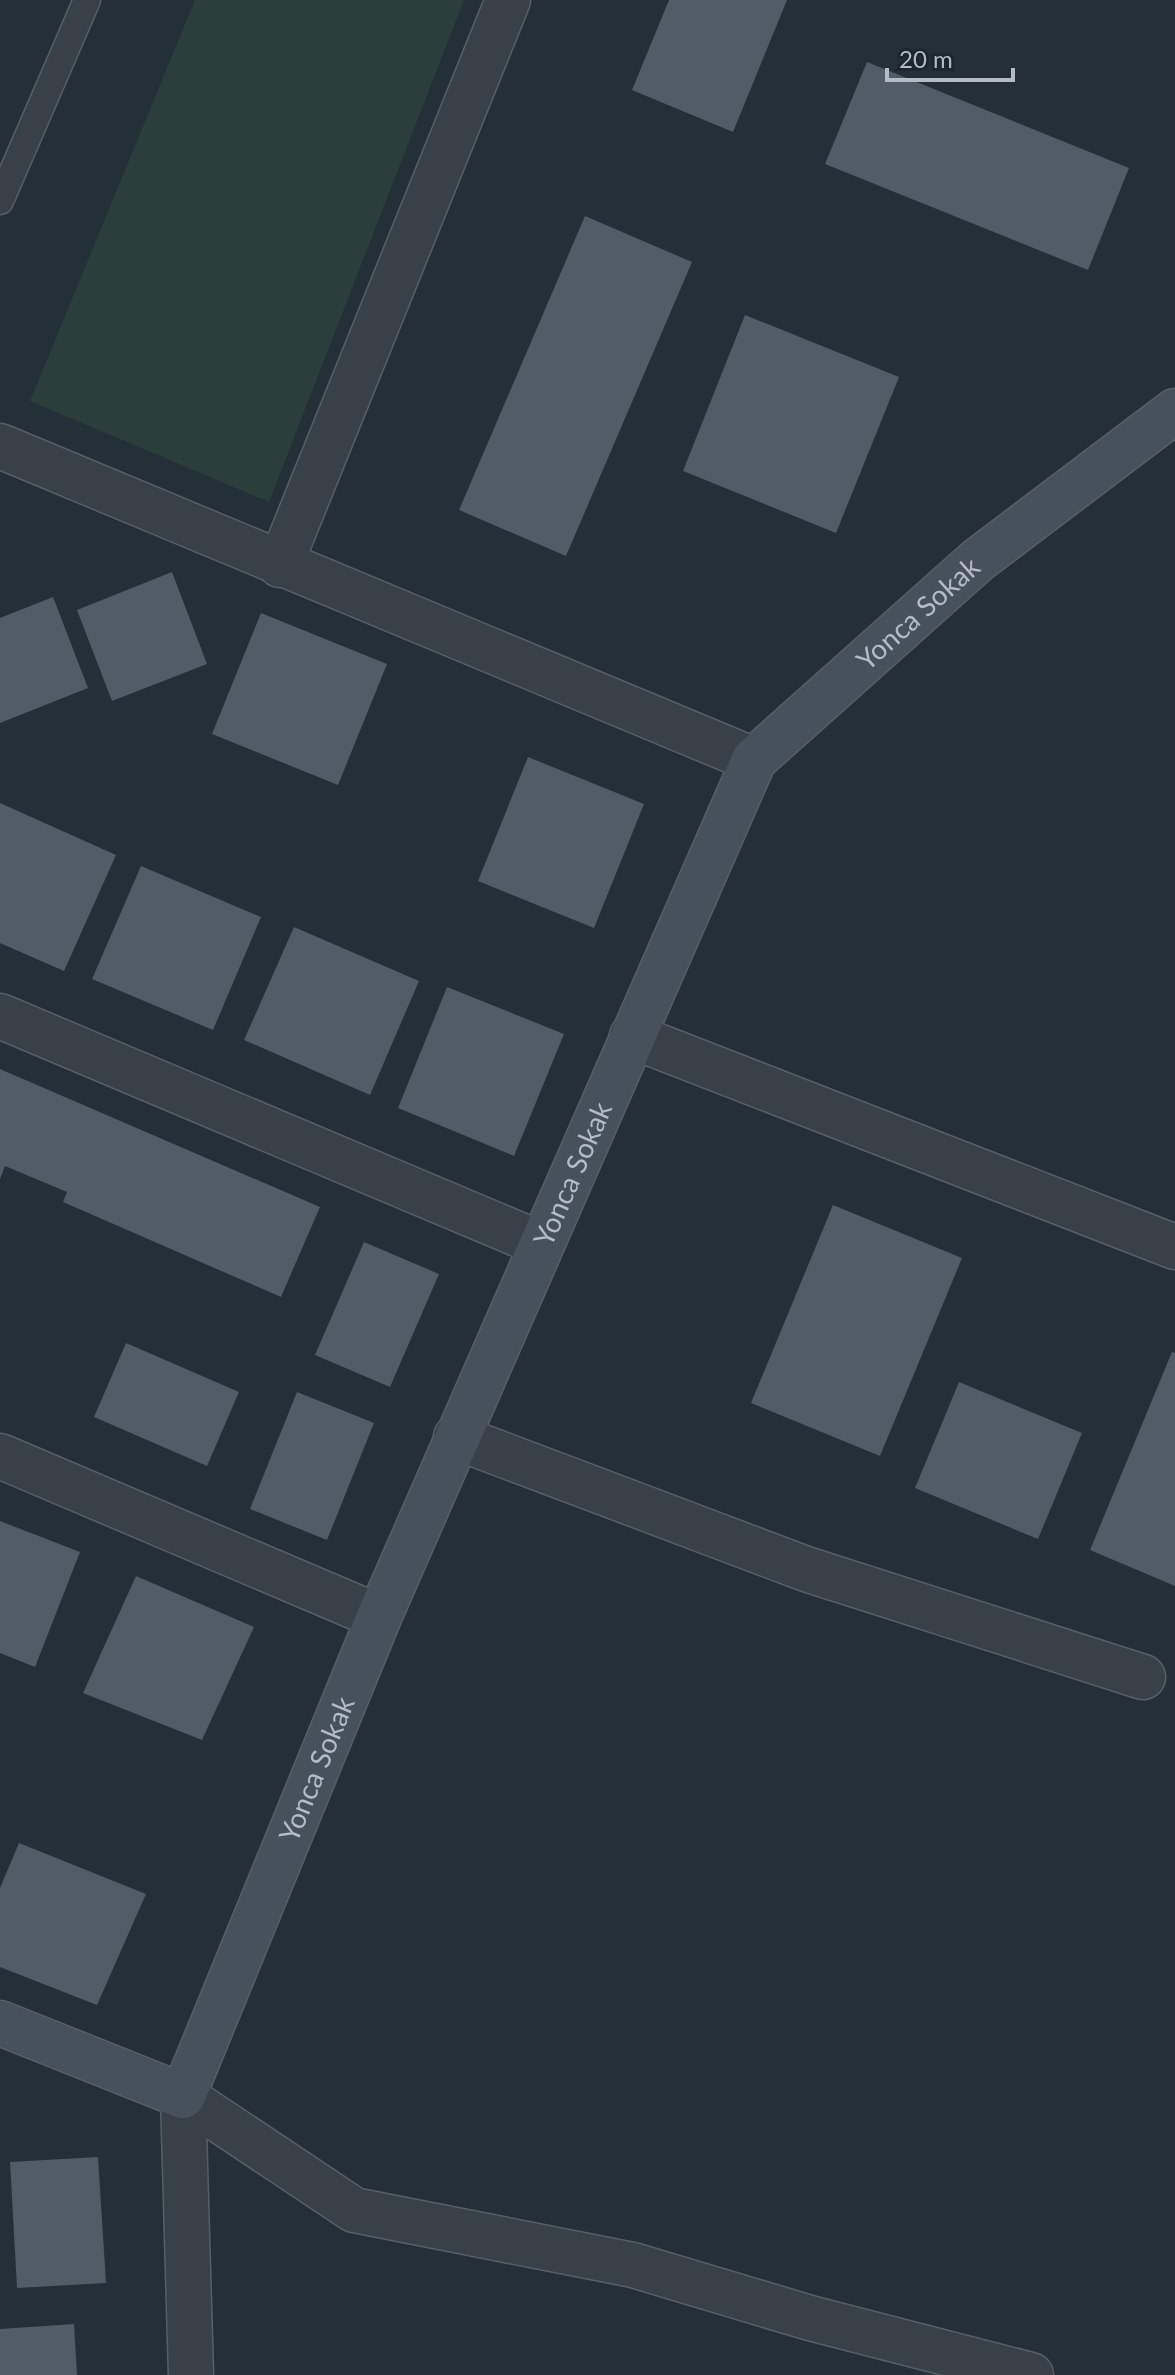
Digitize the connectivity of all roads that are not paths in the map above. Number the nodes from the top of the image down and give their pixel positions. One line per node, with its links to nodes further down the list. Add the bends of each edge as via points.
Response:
1 (87, 0): 3 (lane)
2 (508, 0): 6 (street)
3 (0, 201)
4 (1175, 411): 7 (street, Yonca Sokak, via 978,560)
5 (0, 446): 6 (street)
6 (280, 565): 7 (street)
7 (754, 760): 9 (street, Yonca Sokak)
8 (0, 1016): 10 (street)
9 (632, 1036): 10 (street, Yonca Sokak); 11 (street)
10 (541, 1244): 12 (street, Yonca Sokak)
11 (1175, 1247)
12 (456, 1437): 14 (street, Yonca Sokak); 15 (street, via 806,1569)
13 (0, 1456): 14 (street)
14 (379, 1617): 17 (street, Yonca Sokak)
15 (1143, 1677)
16 (0, 2023): 17 (street)
17 (183, 2096): 18 (street); 19 (street, via 354,2210 633,2265)
18 (191, 2375)
19 (1031, 2375)

